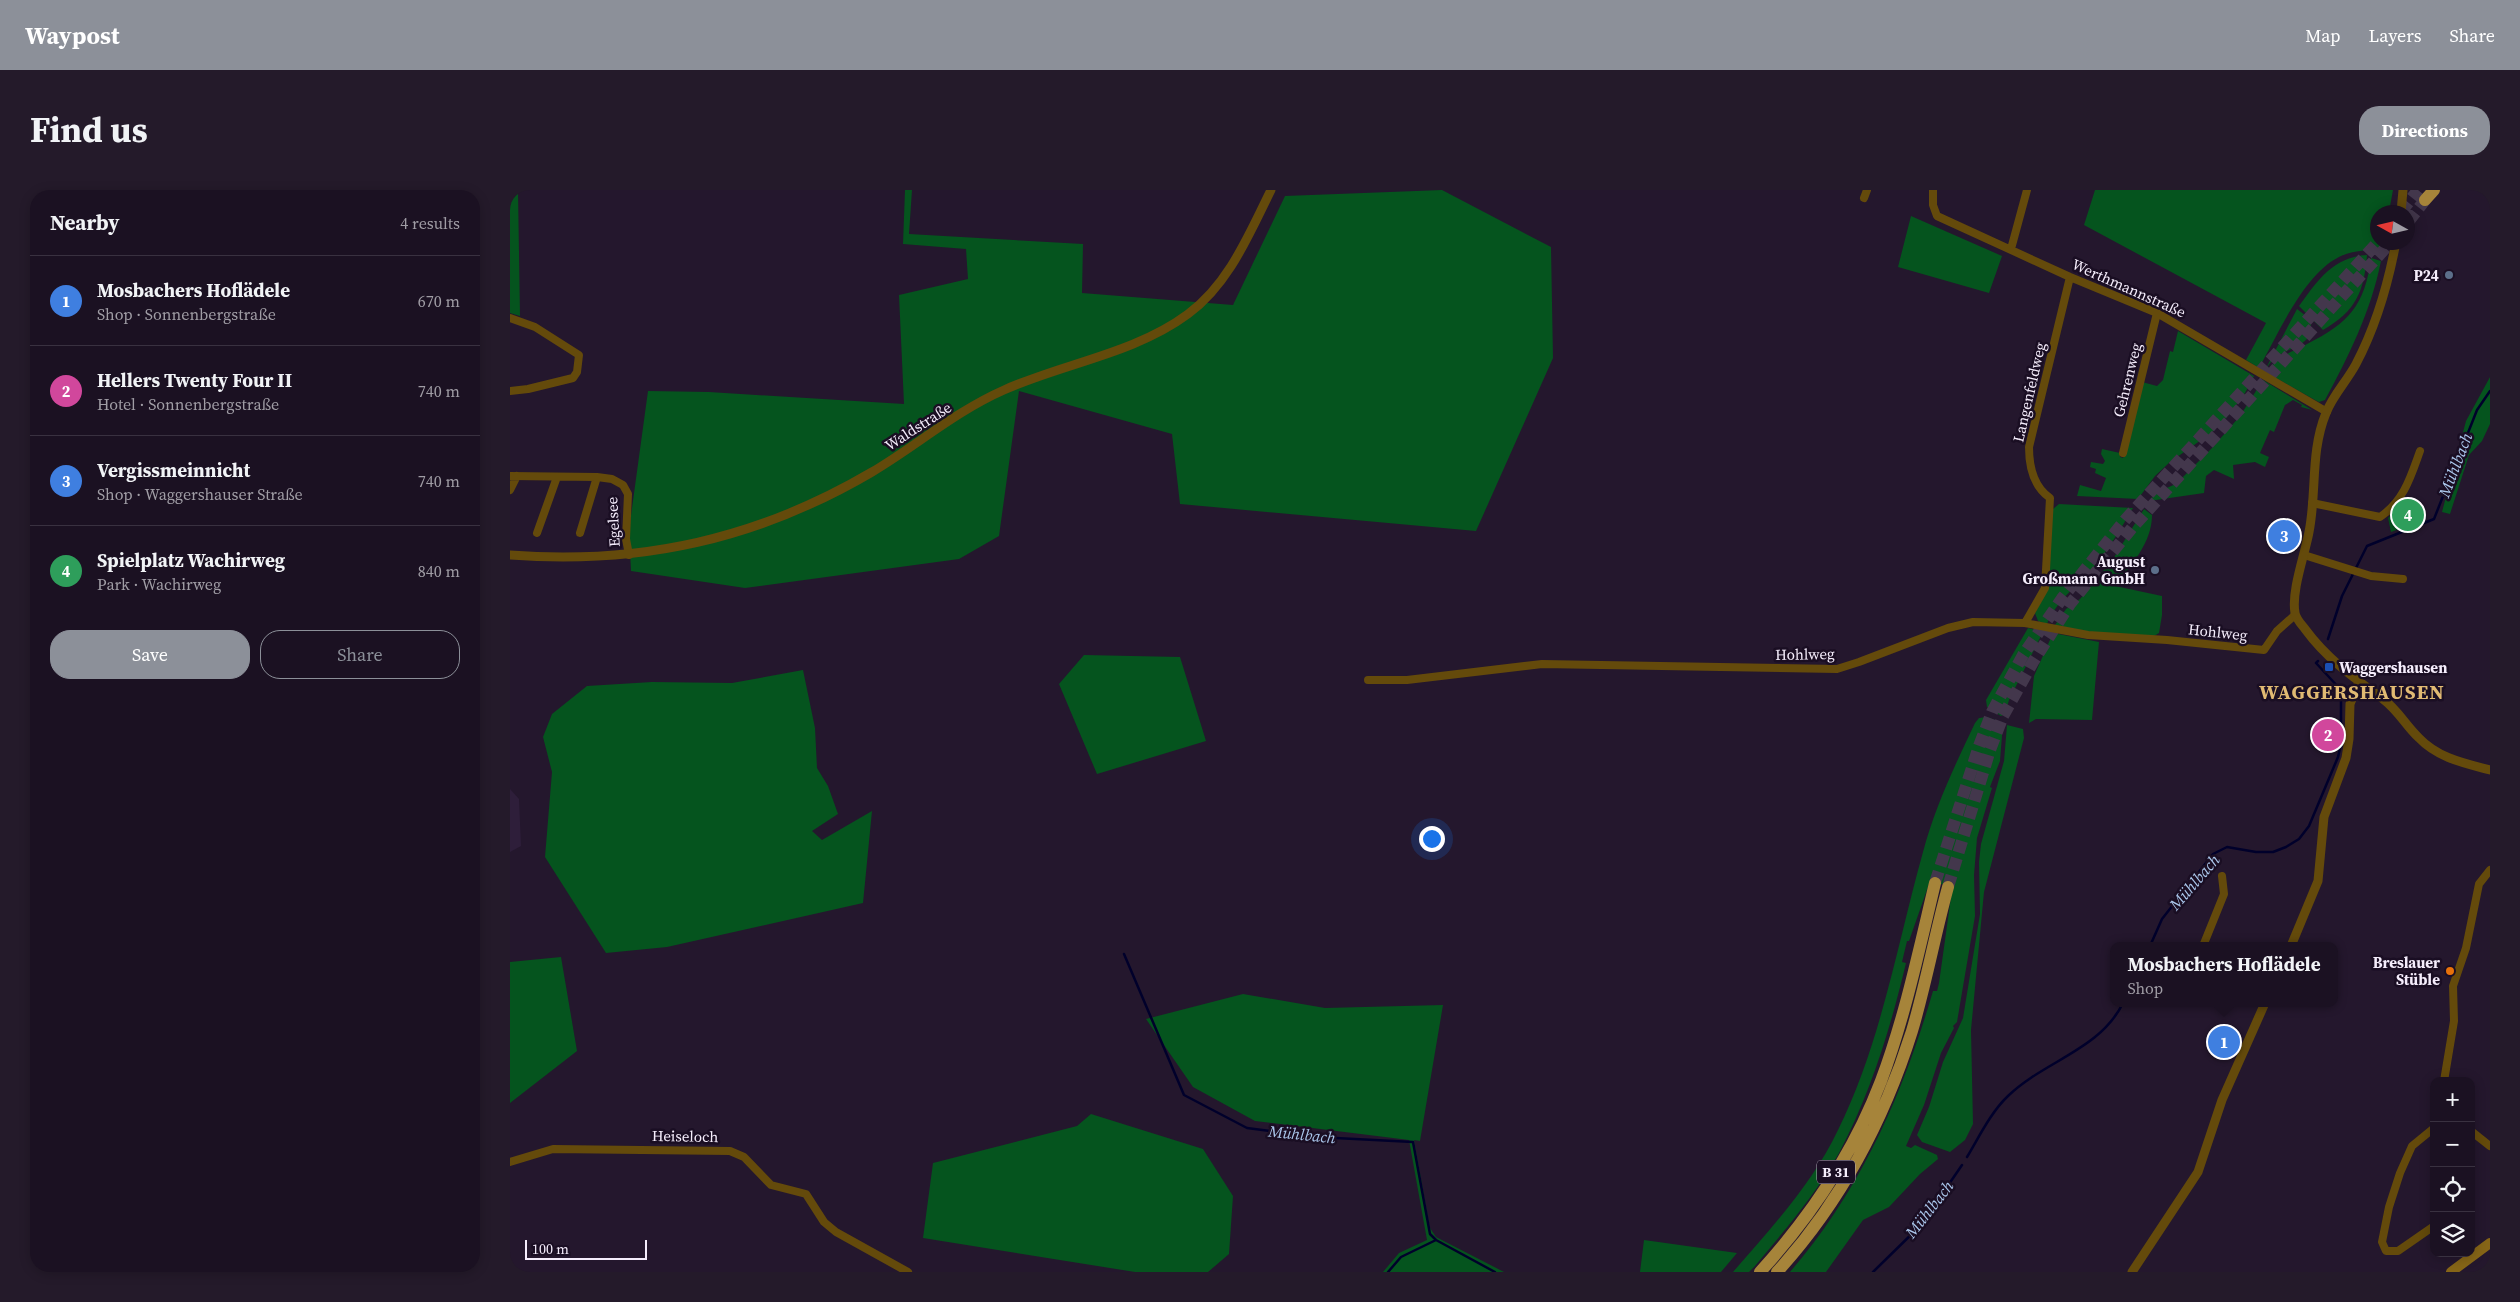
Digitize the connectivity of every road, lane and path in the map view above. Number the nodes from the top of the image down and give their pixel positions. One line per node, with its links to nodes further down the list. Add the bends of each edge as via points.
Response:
1 (1271, 190): 23 (street, Waldstraße, via 1226,274 1189,314 1157,334 1002,390 873,472 800,510 740,532)
2 (1933, 190): 6 (street, Werthmannstraße, via 1932,206 1937,216)
3 (2027, 190): 6 (street)
4 (2403, 190): 5 (street)
5 (2402, 205)
6 (2011, 249): 8 (street, Werthmannstraße)
7 (2394, 250): 12 (street, via 2385,294 2371,331 2356,364)
8 (2070, 277): 9 (street, Werthmannstraße); 27 (street, Langenfeldweg, via 2029,447 2029,462 2035,477 2044,494 2050,498 2044,588)
9 (2157, 313): 12 (street, Werthmannstraße); 14 (street, Gehrenweg)
10 (510, 318): 11 (street, via 536,326 580,355 577,372 572,378 528,390)
11 (510, 391)
12 (2327, 412): 19 (street, via 2315,457)
13 (2420, 451): 19 (street, via 2400,499 2380,517)
14 (2123, 453)
15 (514, 476): 16 (street, Egelsee); 18 (street, Egelsee)
16 (556, 477): 17 (street, Egelsee); 20 (street)
17 (597, 477): 21 (street, Egelsee); 23 (street, Egelsee, via 612,478 623,485 628,494 626,539)
18 (510, 490)
19 (2312, 503): 24 (street)
20 (536, 532)
21 (580, 533)
22 (510, 555): 23 (street, Waldstraße)
23 (629, 555)
24 (2304, 555): 25 (street, via 2371,576); 26 (street, via 2295,597)
25 (2403, 579)
26 (2295, 615): 27 (street, Hohlweg, via 2277,631 2264,650 2088,635); 29 (street, via 2321,650)
27 (2025, 623): 28 (street, Hohlweg, via 1962,624 1836,668 1542,664 1407,680)
28 (1368, 680)
29 (2359, 682): 30 (street, via 2390,704 2432,750 2459,762); 36 (street, via 2350,704 2346,758 2324,817 2318,881)
30 (2490, 770)
31 (2490, 870): 38 (street, via 2479,884 2466,948 2453,986 2454,1021)
32 (2222, 876): 35 (street, via 2224,894)
33 (1935, 883): 46 (highway, B 31, via 1904,1010 1873,1100 1828,1185)
34 (1948, 887): 47 (highway, B 31, via 1912,1030 1884,1107 1859,1159 1830,1205)
35 (2205, 942)
36 (2293, 942)
37 (2263, 1007): 48 (street, via 2222,1100 2198,1172)
38 (2445, 1077)
39 (2430, 1131): 43 (street, via 2412,1146 2389,1206 2382,1242 2386,1251 2398,1251)
40 (2475, 1134): 41 (street)
41 (2490, 1146)
42 (510, 1162): 45 (street, Heiseloch, via 553,1149 730,1151 744,1157 771,1184 806,1194 824,1222 836,1232)
43 (2430, 1229)
44 (2490, 1243): 49 (main road)
45 (908, 1272)
46 (1760, 1272)
47 (1778, 1272)
48 (2132, 1272)
49 (2451, 1272)

